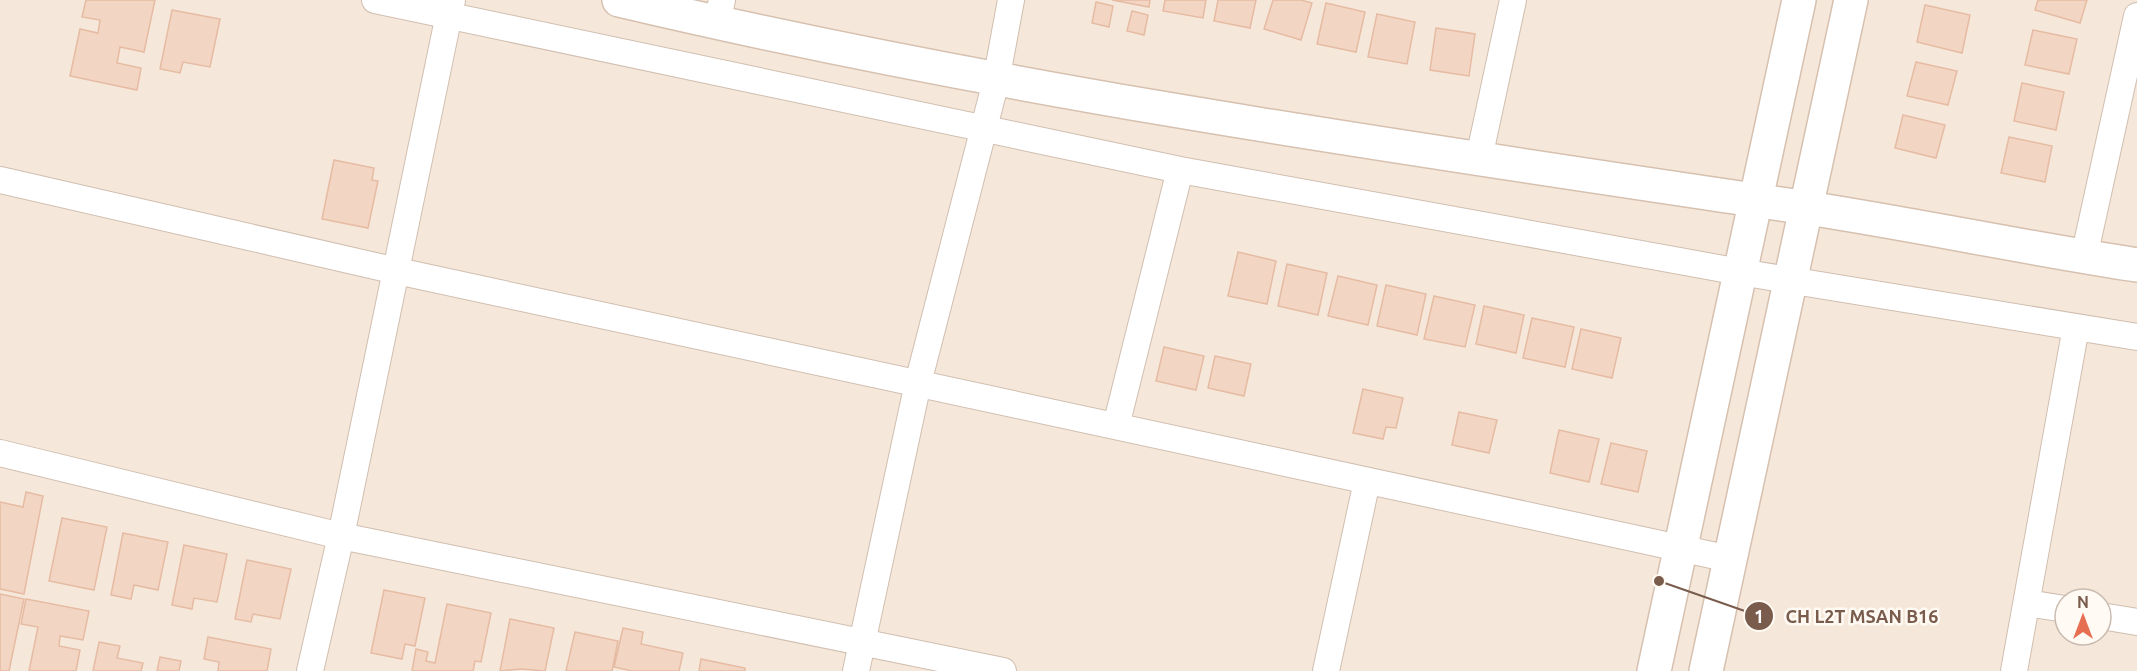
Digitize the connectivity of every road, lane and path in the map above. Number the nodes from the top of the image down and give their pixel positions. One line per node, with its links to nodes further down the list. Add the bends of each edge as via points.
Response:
1 (375, 0): 7 (street)
2 (618, 0): 8 (street)
3 (1011, 0): 10 (street)
4 (1514, 0): 12 (street)
5 (1799, 0): 15 (street)
6 (1851, 0): 16 (street)
7 (450, 8): 11 (street); 19 (street)
8 (719, 12): 10 (street)
9 (2137, 16): 17 (street)
10 (996, 81): 11 (street); 12 (street)
11 (983, 129): 13 (street); 24 (street)
12 (1479, 158): 15 (street)
13 (1180, 170): 20 (street); 25 (street)
14 (0, 180): 19 (street)
15 (1756, 200): 16 (street); 20 (street)
16 (1806, 208): 17 (street); 21 (street)
17 (2084, 257): 18 (street)
18 (2137, 265)
19 (397, 271): 24 (street); 28 (street)
20 (1740, 272): 21 (street); 29 (street)
21 (1791, 280): 22 (street); 30 (street)
22 (2076, 327): 23 (street); 31 (street)
23 (2137, 337)
24 (918, 383): 25 (street); 35 (street)
25 (1116, 426): 27 (street)
26 (0, 453): 28 (street)
27 (1367, 481): 29 (street); 39 (street)
28 (341, 536): 35 (street); 36 (street)
29 (1680, 548): 30 (street); 40 (street)
30 (1730, 559): 41 (street)
31 (2027, 603): 32 (street); 42 (street)
32 (2053, 607)
33 (2113, 618): 34 (street)
34 (2137, 622)
35 (862, 640): 37 (street); 38 (street)
36 (310, 671)
37 (856, 671)
38 (1003, 671)
39 (1326, 671)
40 (1654, 671)
41 (1706, 671)
42 (2014, 671)

